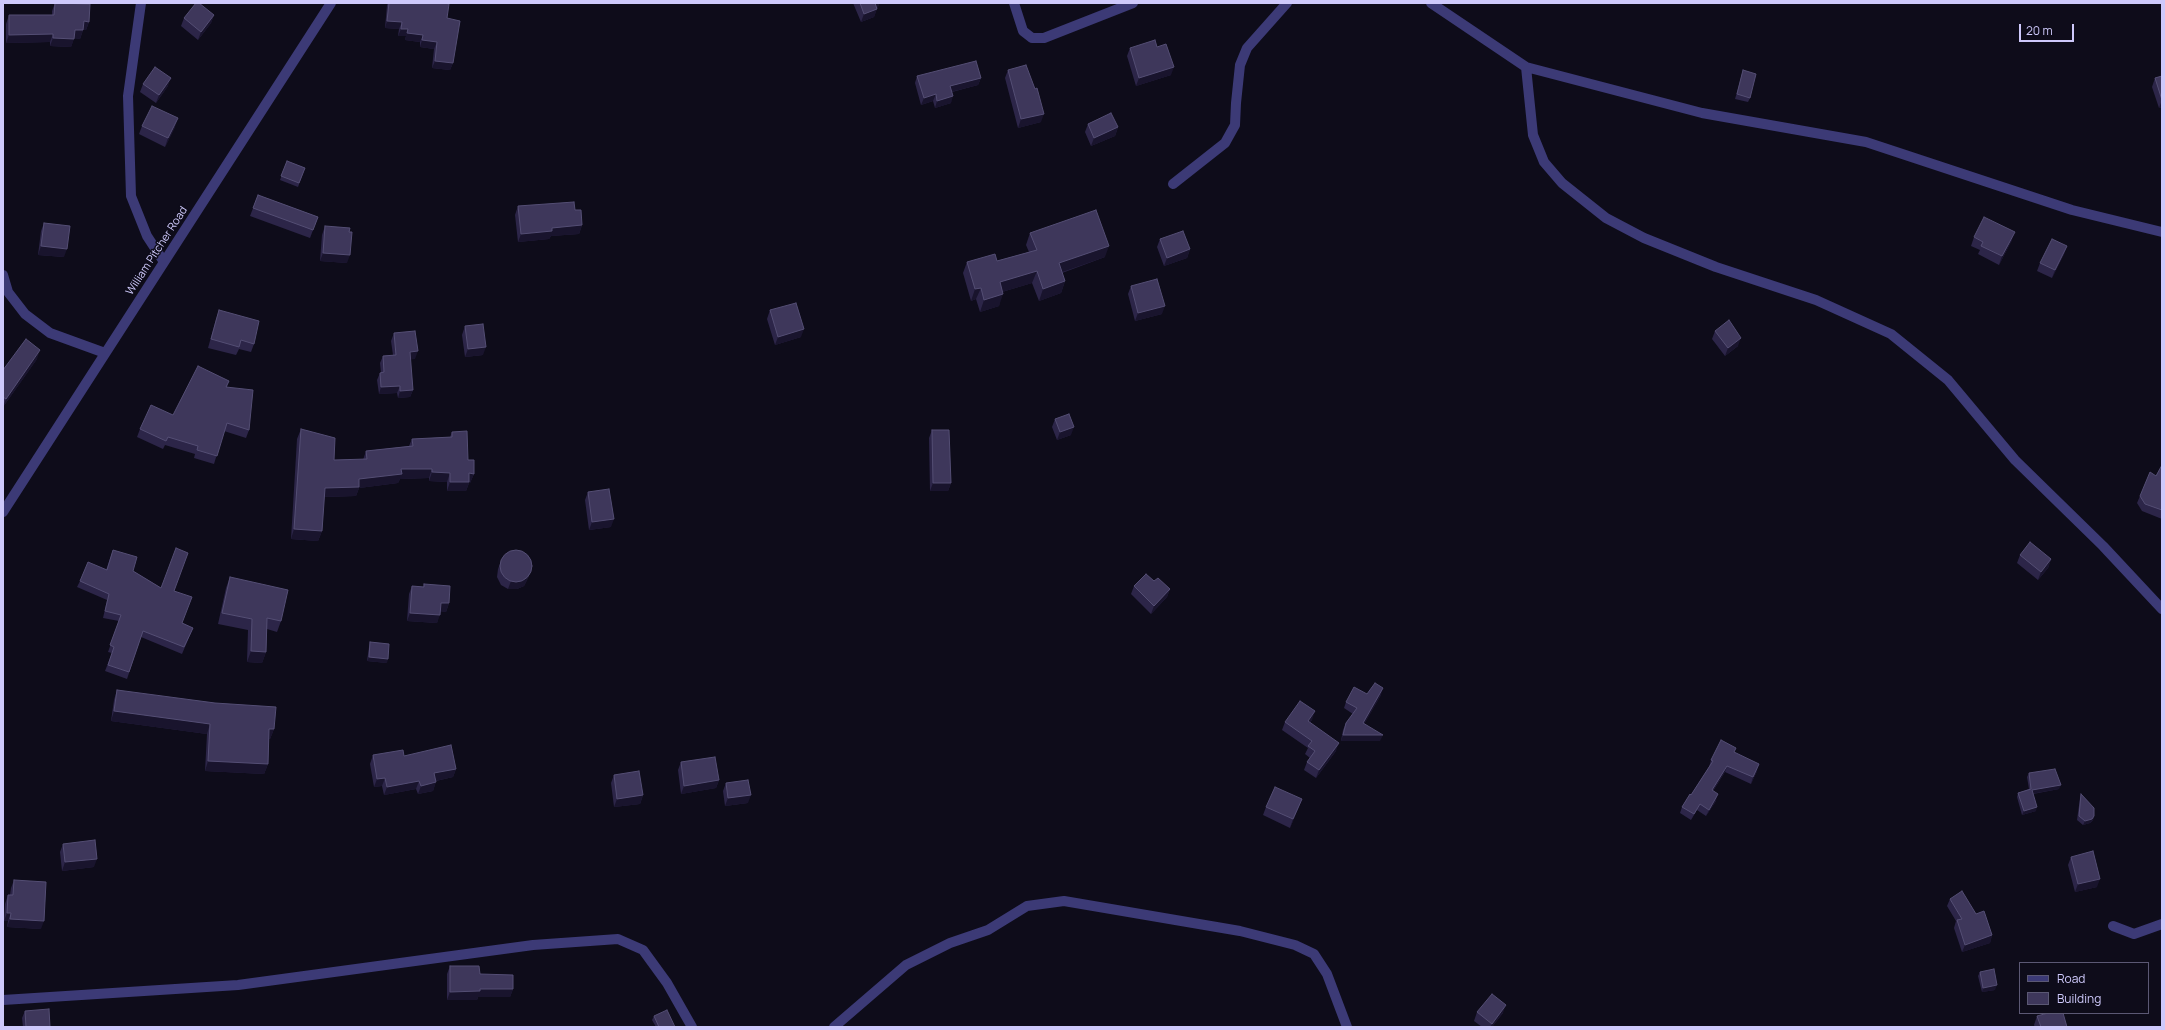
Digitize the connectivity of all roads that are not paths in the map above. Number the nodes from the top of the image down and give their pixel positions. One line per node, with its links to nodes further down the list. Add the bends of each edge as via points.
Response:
1 (141, 3): 10 (street, via 128,96 132,196 147,236)
2 (331, 3): 10 (street, William Pitcher Road)
3 (1014, 3): 4 (street, via 1023,31 1032,38 1044,38)
4 (1133, 3)
5 (1287, 3): 8 (street, via 1247,48 1240,65 1236,126 1225,143)
6 (1431, 3): 7 (street)
7 (1526, 67): 9 (street, via 1702,113 1866,142 2072,210); 14 (street, via 1533,135 1544,162 1562,183 1606,218 1644,238 1716,267 1816,300 1891,334 1948,380 2015,460 2103,546)
8 (1173, 184)
9 (2162, 232)
10 (164, 262): 12 (street, William Pitcher Road)
11 (3, 275): 12 (street, via 8,292 25,314 50,333)
12 (105, 353): 13 (street, William Pitcher Road)
13 (3, 512)
14 (2162, 609)
15 (2162, 924): 16 (street, via 2134,934)
16 (2113, 926)
17 (3, 1000): 18 (street, via 238,986 533,945 618,939 643,950 667,983)
18 (692, 1027)
19 (834, 1027): 20 (street, via 906,965 950,943 988,930 1027,906 1064,901 1240,932 1295,945 1314,954 1327,974)
20 (1347, 1027)

